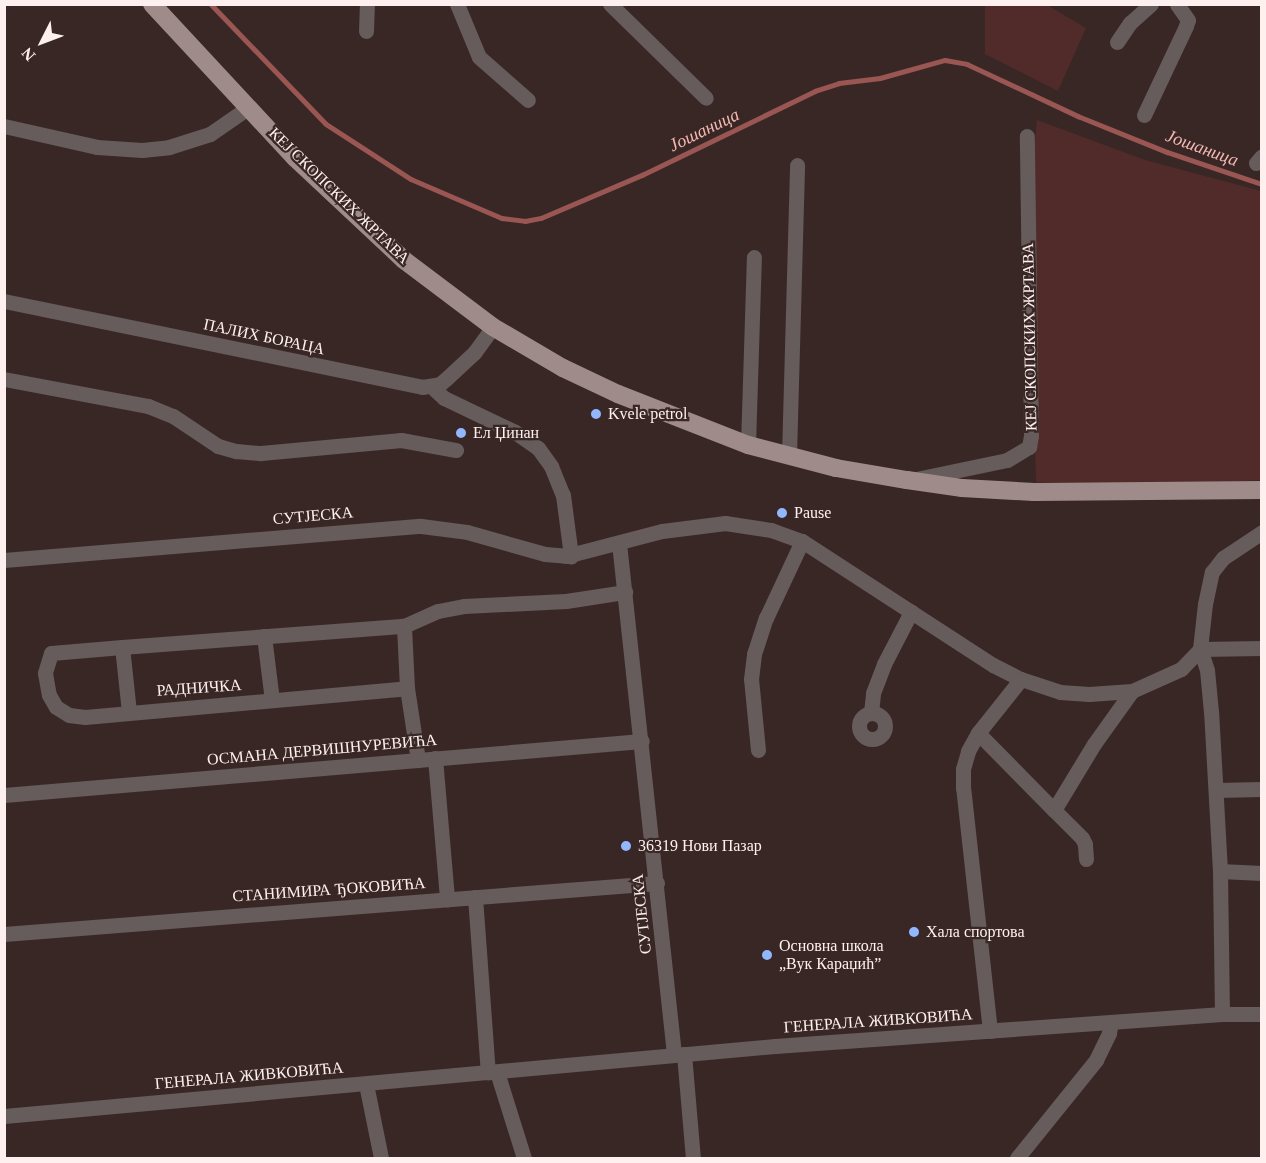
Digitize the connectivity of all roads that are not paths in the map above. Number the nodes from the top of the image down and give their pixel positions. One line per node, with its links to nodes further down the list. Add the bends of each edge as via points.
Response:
1 (152, 4): 11 (main road, КЕЈ СКОПСКИХ ЖРТАВА)
2 (367, 4): 7 (street)
3 (457, 4): 10 (street, via 479,57)
4 (610, 4): 9 (street)
5 (1151, 4): 8 (street, via 1130,22)
6 (1177, 4): 12 (street, via 1188,20)
7 (366, 31)
8 (1117, 42)
9 (706, 98)
10 (528, 100)
11 (249, 107): 13 (street, via 203,136 169,147 142,150 104,148); 18 (main road, КЕЈ СКОПСКИХ ЖРТАВА, via 295,158 383,242)
12 (1144, 115)
13 (4, 126)
14 (1028, 136): 24 (street, КЕЈ СКОПСКИХ ЖРТАВА, via 1029,447 1006,460)
15 (797, 165): 23 (street)
16 (754, 257): 21 (street)
17 (4, 301): 20 (street, ПАЛИХ БОРАЦА, via 403,385)
18 (493, 327): 20 (street, via 474,353 440,384); 21 (main road, КЕЈ СКОПСКИХ ЖРТАВА, via 563,368 618,394)
19 (4, 379): 22 (street, via 148,406 173,416 218,446 236,451 261,453 401,440)
20 (431, 386): 29 (street, via 444,398 538,448 551,466 563,495)
21 (748, 445): 23 (main road, КЕЈ СКОПСКИХ ЖРТАВА)
22 (456, 450)
23 (789, 455): 24 (main road, КЕЈ СКОПСКИХ ЖРТАВА)
24 (907, 480): 25 (main road, КЕЈ СКОПСКИХ ЖРТАВА, via 1034,492)
25 (1262, 490)
26 (1262, 532): 37 (street, via 1223,558 1212,572)
27 (802, 541): 28 (street, СУТЈЕСКА, via 771,530 724,523 662,531); 32 (street, СУТЈЕСКА); 46 (street, via 766,618 753,661 751,687)
28 (619, 543): 29 (street, СУТЈЕСКА); 31 (street, СУТЈЕСКА)
29 (571, 556): 30 (street, СУТЈЕСКА, via 545,554 489,537 421,526)
30 (4, 560)
31 (625, 592): 33 (street, via 566,601 464,606 438,611); 45 (street, СУТЈЕСКА)
32 (911, 612): 38 (street, СУТЈЕСКА); 43 (street, via 884,664 873,693)
33 (404, 626): 34 (street, РАДНИЧКА); 39 (street)
34 (264, 636): 35 (street, РАДНИЧКА); 41 (street)
35 (123, 647): 42 (street); 42 (street, РАДНИЧКА, via 58,651 47,658 45,673 52,702 69,715)
36 (1262, 648): 37 (street)
37 (1200, 649): 40 (street, СУТЈЕСКА, via 1182,669); 50 (street, via 1209,686)
38 (1021, 680): 40 (street, СУТЈЕСКА, via 1074,694); 44 (street)
39 (405, 689): 41 (street, РАДНИЧКА); 48 (street)
40 (1132, 691): 52 (street)
41 (272, 700): 42 (street, РАДНИЧКА)
42 (129, 712)
43 (871, 712)
44 (978, 733): 52 (street); 63 (street, via 968,751 962,778)
45 (642, 741): 47 (street, ОСМАНА ДЕРВИШНУРЕВИЋА); 56 (street, СУТЈЕСКА)
46 (758, 750)
47 (435, 758): 48 (street, ОСМАНА ДЕРВИШНУРЕВИЋА); 58 (street)
48 (418, 760): 51 (street, ОСМАНА ДЕРВИШНУРЕВИЋА)
49 (1262, 789): 50 (street)
50 (1216, 790): 54 (street)
51 (4, 795)
52 (1054, 810): 53 (street, via 1082,838)
53 (1086, 860)
54 (1220, 872): 55 (street); 60 (street)
55 (1262, 873)
56 (657, 883): 57 (street, СТАНИМИРА ЂОКОВИЋА); 64 (street, СУТЈЕСКА)
57 (476, 897): 58 (street, СТАНИМИРА ЂОКОВИЋА); 65 (street)
58 (447, 899): 59 (street, СТАНИМИРА ЂОКОВИЋА)
59 (4, 934)
60 (1222, 1014): 61 (street, ГЕНЕРАЛА ЖИВКОВИЋА); 62 (street, ГЕНЕРАЛА ЖИВКОВИЋА)
61 (1262, 1014)
62 (1111, 1022): 63 (street, ГЕНЕРАЛА ЖИВКОВИЋА); 71 (street, via 1102,1050 1090,1069)
63 (990, 1030): 64 (street, ГЕНЕРАЛА ЖИВКОВИЋА)
64 (679, 1054): 65 (street, ГЕНЕРАЛА ЖИВКОВИЋА); 70 (street, СУТЈЕСКА)
65 (492, 1073): 66 (street, ГЕНЕРАЛА ЖИВКОВИЋА); 69 (street)
66 (366, 1084): 67 (street, ГЕНЕРАЛА ЖИВКОВИЋА); 68 (street)
67 (4, 1116)
68 (381, 1158)
69 (524, 1158)
70 (693, 1158)
71 (1017, 1158)

